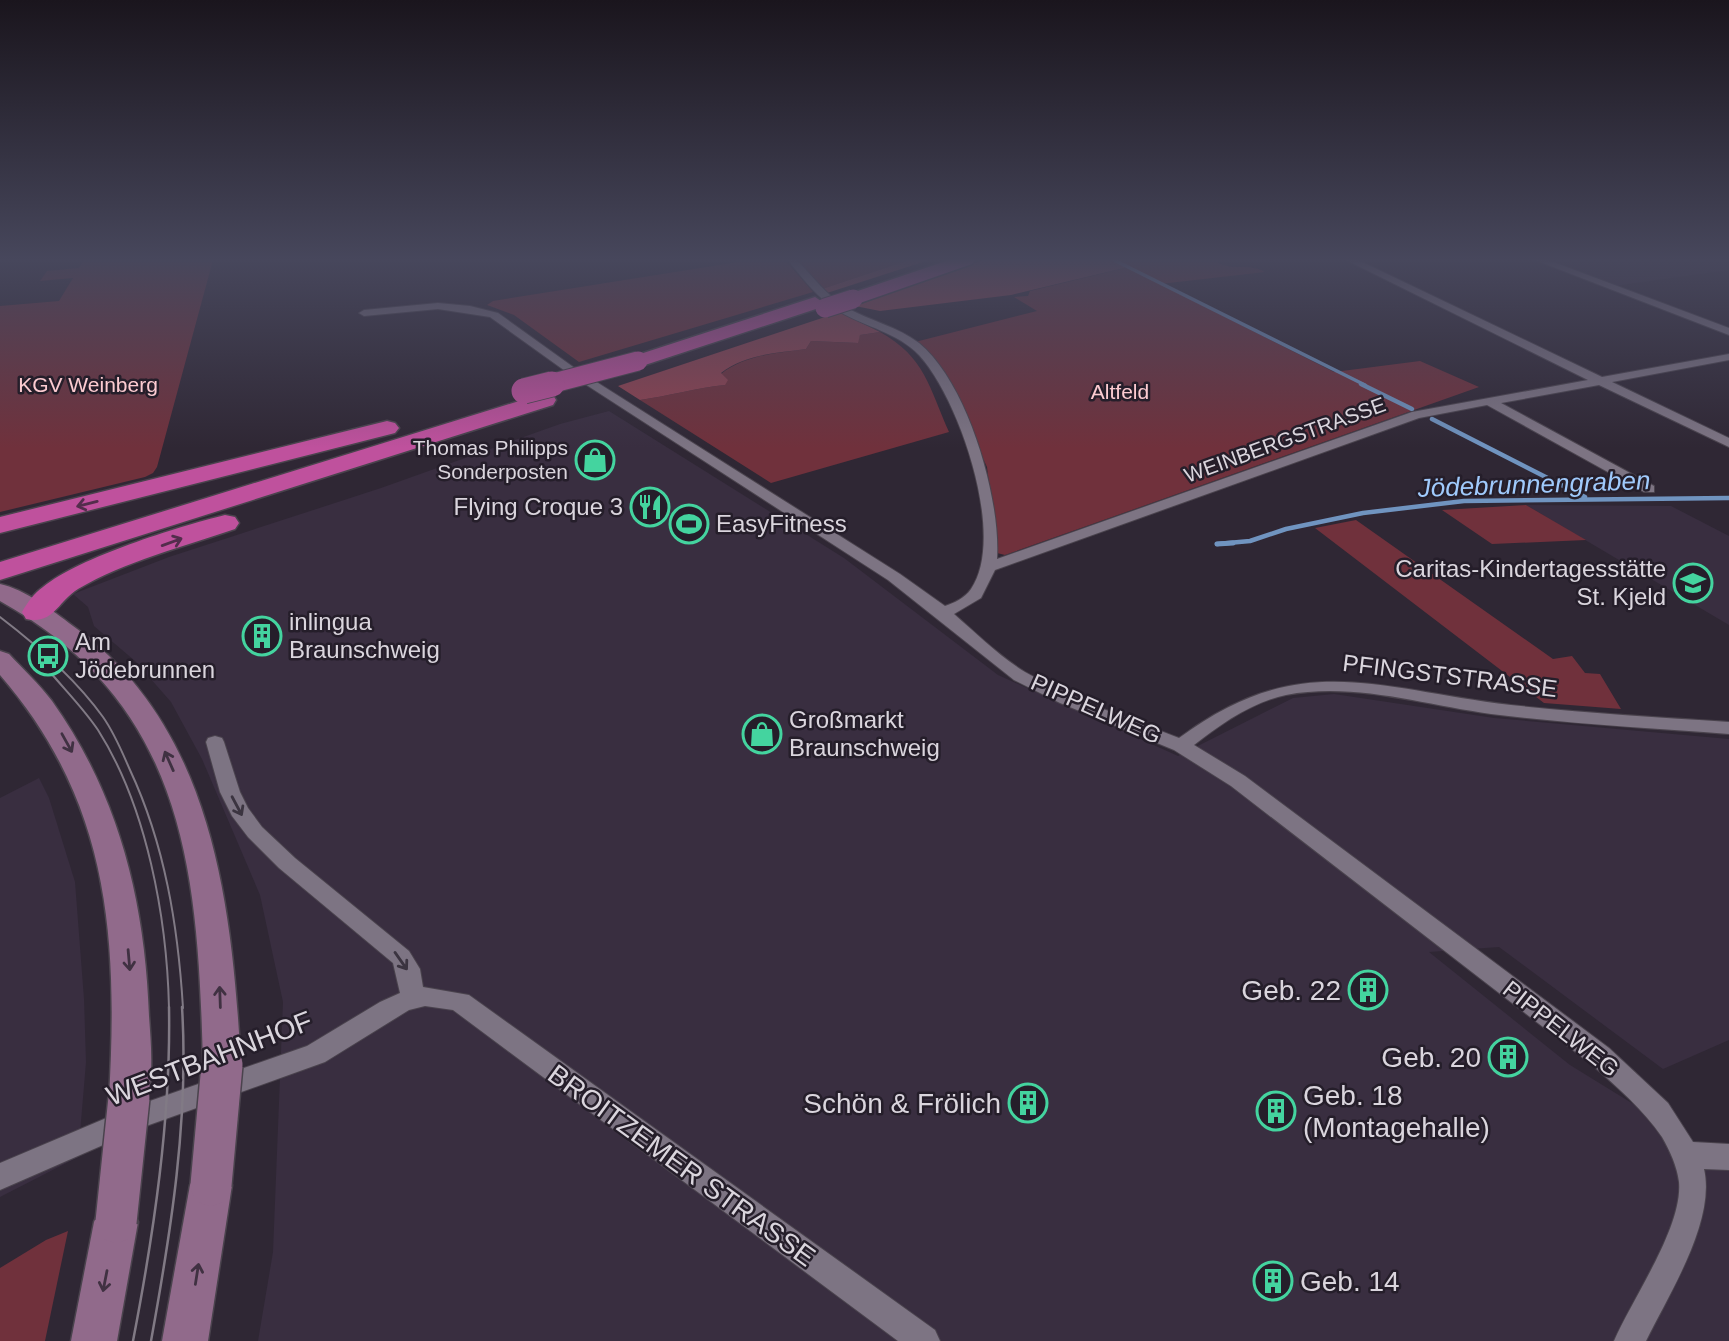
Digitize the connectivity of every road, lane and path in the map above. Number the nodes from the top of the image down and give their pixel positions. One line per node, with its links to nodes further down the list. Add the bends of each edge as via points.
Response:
1 (508, 323): 22 (street, PIPPELWEG, via 572,372)
2 (769, 323): 8 (highway, bridge)
3 (872, 323): 20 (street, via 909,341 933,365 981,468 988,506)
4 (1480, 323): 9 (street)
5 (1704, 323): 6 (street)
6 (1729, 332)
7 (1729, 357): 9 (street, WEINBERGSTRASSE)
8 (645, 363): 10 (highway); 10 (highway, bridge)
9 (1601, 381): 11 (street, WEINBERGSTRASSE); 12 (street)
10 (539, 397): 14 (highway, one-way to 14); 17 (highway); 19 (highway, one-way to 10)
11 (1490, 402): 13 (street); 20 (street, WEINBERGSTRASSE, via 1416,415)
12 (1729, 443)
13 (1649, 489)
14 (52, 512): 15 (highway); 16 (highway)
15 (0, 525)
16 (0, 532)
17 (51, 550): 18 (highway); 21 (highway)
18 (0, 560)
19 (107, 565): 21 (highway); 21 (highway, via 52,594)
20 (990, 567): 22 (street, via 971,600)
21 (8, 592): 32 (main road, one-way to 21, bridge, via 211,1185 222,1065 211,903 193,825 169,758 109,670)
22 (943, 613): 26 (street, PIPPELWEG, via 1020,676)
23 (0, 659): 31 (main road, one-way to 31, bridge, via 57,724 81,768 104,824 124,912 131,981 129,1098 116,1222)
24 (1729, 728): 26 (street, PFINGSTSTRASSE, via 1491,708 1354,688 1315,687 1278,692 1237,708)
25 (215, 742): 27 (street, one-way to 27, via 230,792 254,832 401,957)
26 (1181, 746): 28 (street, PIPPELWEG, via 1280,812 1600,1056 1655,1108)
27 (425, 997): 30 (street, WESTBAHNHOF, via 396,1005 316,1054 183,1100); 33 (street, BROITZEMER STRASSE, via 460,1002)
28 (1686, 1154): 29 (street); 34 (street, PIPPELWEG, via 1694,1185 1689,1218)
29 (1729, 1157)
30 (0, 1177)
31 (94, 1341)
32 (185, 1341)
33 (925, 1341)
34 (1630, 1341)

